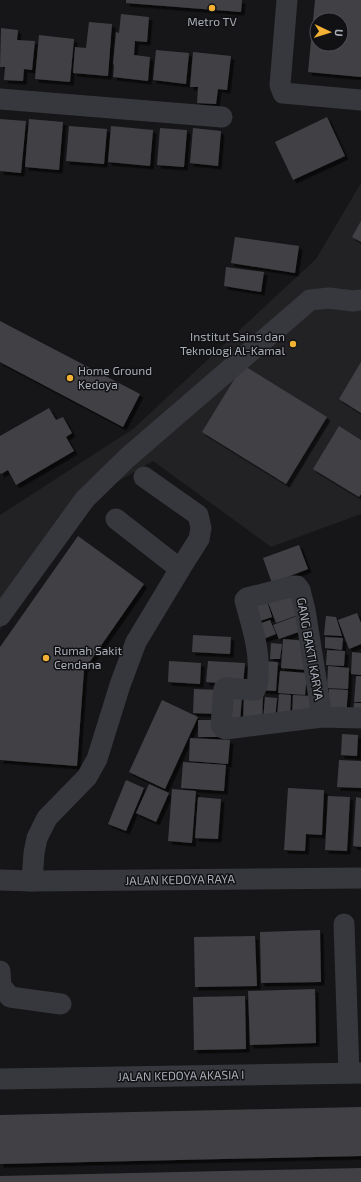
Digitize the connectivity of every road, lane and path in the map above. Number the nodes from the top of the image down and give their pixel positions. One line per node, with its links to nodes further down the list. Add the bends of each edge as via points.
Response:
1 (287, 0): 3 (street, via 280,85 284,93)
2 (0, 99): 4 (street)
3 (361, 100)
4 (222, 116)
5 (361, 300): 9 (street, via 310,300 127,458 85,499)
6 (144, 476): 8 (street, via 198,515 202,528 199,539)
7 (116, 519): 8 (street)
8 (180, 569): 14 (street, via 136,642 97,759 87,777 47,818 37,838)
9 (0, 616)
10 (322, 717): 10 (street, GANG BAKTI KARYA, via 300,590 294,586 247,598 245,600 258,648 257,686 255,690 224,689 221,725 226,729); 11 (street, GANG BAKTI KARYA)
11 (361, 718)
12 (361, 878): 14 (street, JALAN KEDOYA RAYA)
13 (0, 880): 14 (street, JALAN KEDOYA RAYA)
14 (32, 881)
15 (344, 924): 18 (street)
16 (0, 971): 17 (street, via 1,986 10,997)
17 (61, 1004)
18 (355, 1073): 19 (street, JALAN KEDOYA AKASIA I)
19 (0, 1079)

